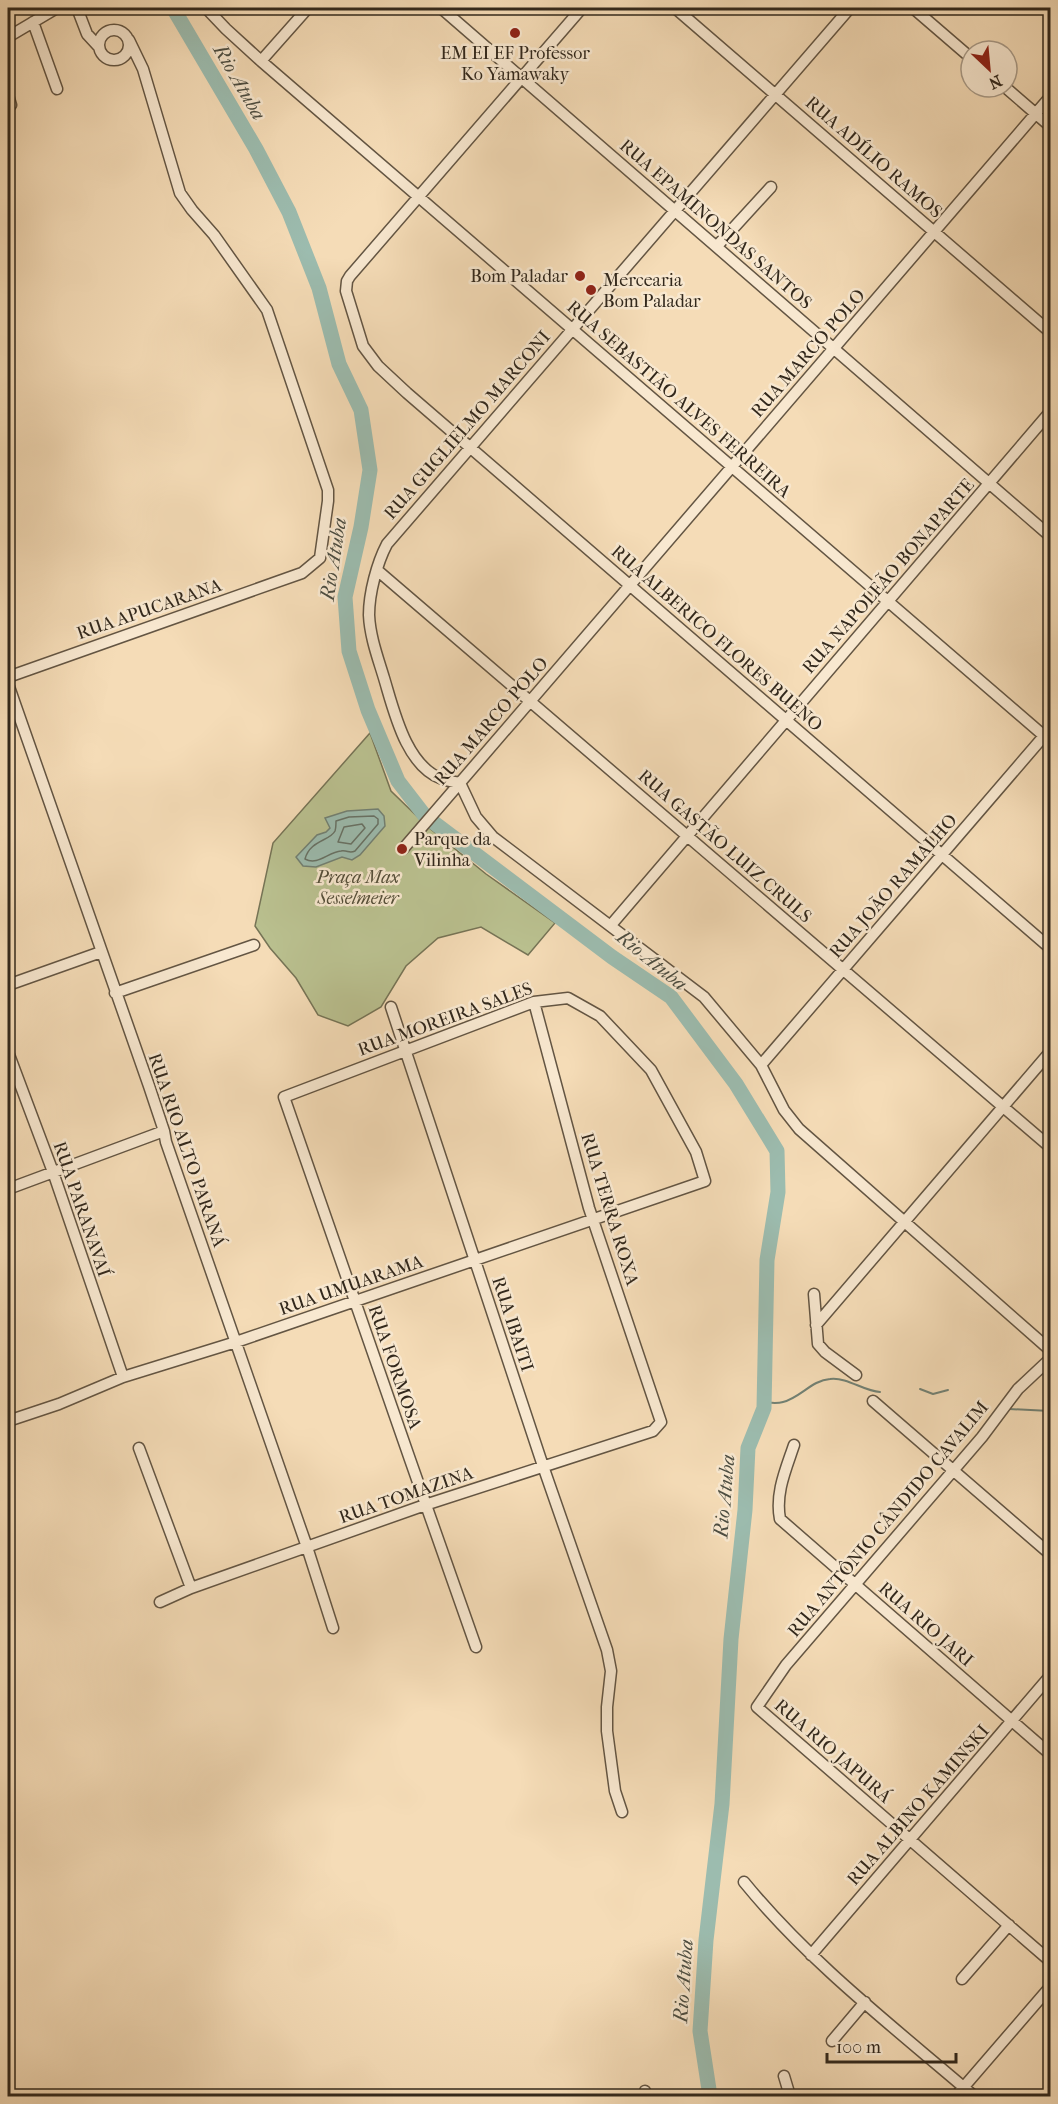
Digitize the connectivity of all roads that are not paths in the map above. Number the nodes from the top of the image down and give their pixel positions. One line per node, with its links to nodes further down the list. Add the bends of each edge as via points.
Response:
1 (57, 8): 11 (street)
2 (77, 8): 10 (street)
3 (206, 8): 18 (street, RUA SEBASTIÃO ALVES FERREIRA)
4 (308, 8): 18 (street)
5 (441, 8): 20 (street, RUA EPAMINONDAS SANTOS)
6 (582, 8): 20 (street)
7 (675, 8): 22 (street, RUA ADÍLIO RAMOS)
8 (850, 8): 22 (street, RUA GUGLIELMO MARCONI)
9 (913, 8): 16 (street)
10 (82, 19): 12 (street); 15 (street, via 87,34)
11 (33, 22): 13 (street); 21 (street)
12 (103, 34): 14 (street, via 118,30); 15 (street)
13 (8, 37)
14 (129, 40): 17 (street, via 129,51); 19 (street)
15 (99, 47): 17 (street, via 107,59)
16 (959, 48)
17 (122, 59): 19 (street)
18 (261, 61): 28 (street, RUA SEBASTIÃO ALVES FERREIRA)
19 (143, 69): 43 (street, RUA APUCARANA, via 180,193 267,310 328,490 320,558 302,573)
20 (521, 77): 28 (street); 29 (street, RUA EPAMINONDAS SANTOS)
21 (57, 89)
22 (775, 94): 29 (street, RUA GUGLIELMO MARCONI); 30 (street, RUA ADÍLIO RAMOS)
23 (1050, 97): 25 (street, RUA MARCO POLO)
24 (1019, 99): 25 (street)
25 (1036, 114): 26 (street); 30 (street, RUA MARCO POLO)
26 (1050, 126)
27 (771, 187): 31 (street)
28 (418, 196): 32 (street, RUA SEBASTIÃO ALVES FERREIRA); 36 (street, RUA ALBERICO FLORES BUENO, via 347,281 347,297 365,351 397,385)
29 (675, 210): 31 (street, RUA EPAMINONDAS SANTOS); 32 (street, RUA GUGLIELMO MARCONI)
30 (934, 232): 33 (street, RUA ADÍLIO RAMOS); 34 (street, RUA MARCO POLO)
31 (717, 246): 34 (street, RUA EPAMINONDAS SANTOS)
32 (572, 329): 36 (street, RUA GUGLIELMO MARCONI); 37 (street, RUA SEBASTIÃO ALVES FERREIRA)
33 (1050, 332)
34 (834, 348): 37 (street, RUA MARCO POLO); 38 (street, RUA EPAMINONDAS SANTOS)
35 (1050, 412): 38 (street, RUA NAPOLEÃO BONAPARTE)
36 (470, 448): 40 (street, RUA GUGLIELMO MARCONI, via 387,544); 41 (street, RUA ALBERICO FLORES BUENO)
37 (732, 467): 41 (street, RUA MARCO POLO); 42 (street, RUA SEBASTIÃO ALVES FERREIRA)
38 (990, 483): 39 (street, RUA EPAMINONDAS SANTOS); 42 (street, RUA NAPOLEÃO BONAPARTE)
39 (1050, 536)
40 (377, 570): 45 (street, RUA GASTÃO LUIZ CRULS); 48 (street, RUA GUGLIELMO MARCONI, via 370,626 399,727 426,768 444,780)
41 (630, 586): 45 (street, RUA MARCO POLO); 46 (street, RUA ALBERICO FLORES BUENO)
42 (888, 602): 46 (street, RUA NAPOLEÃO BONAPARTE); 47 (street, RUA SEBASTIÃO ALVES FERREIRA)
43 (8, 677)
44 (8, 684): 55 (street, RUA RIO ALTO PARANÁ)
45 (531, 701): 48 (street, RUA MARCO POLO); 49 (street, RUA GASTÃO LUIZ CRULS)
46 (787, 720): 49 (street, RUA NAPOLEÃO BONAPARTE); 51 (street, RUA ALBERICO FLORES BUENO)
47 (1048, 735): 51 (street, RUA JOÃO RAMALHO)
48 (460, 783): 50 (street, RUA MARCO POLO); 52 (street, via 484,828)
49 (688, 836): 52 (street, RUA NAPOLEÃO BONAPARTE); 56 (street, RUA GASTÃO LUIZ CRULS)
50 (404, 849)
51 (942, 855): 54 (street, RUA ALBERICO FLORES BUENO); 56 (street, RUA JOÃO RAMALHO)
52 (611, 926): 64 (street, via 704,997)
53 (254, 945): 58 (street)
54 (1050, 948)
55 (101, 952): 57 (street); 58 (street, RUA RIO ALTO PARANÁ)
56 (843, 969): 64 (street, RUA JOÃO RAMALHO); 66 (street, RUA GASTÃO LUIZ CRULS)
57 (8, 985)
58 (115, 993): 67 (street, RUA RIO ALTO PARANÁ)
59 (534, 1002): 61 (street, RUA MOREIRA SALES); 70 (street, RUA MOREIRA SALES, via 568,998 600,1017 644,1062 696,1152); 72 (street, RUA TERRA ROXA)
60 (391, 1007): 61 (street, RUA IBAITI)
61 (405, 1051): 65 (street, RUA MOREIRA SALES); 74 (street, RUA IBAITI)
62 (8, 1052): 69 (street, RUA PARANAVAÍ)
63 (1050, 1052): 66 (street)
64 (761, 1065): 73 (street, via 784,1110 799,1129)
65 (284, 1097): 76 (street, RUA FORMOSA)
66 (1004, 1107): 68 (street, RUA GASTÃO LUIZ CRULS); 73 (street)
67 (164, 1131): 69 (street); 78 (street, RUA RIO ALTO PARANÁ)
68 (1050, 1147)
69 (53, 1172): 71 (street); 82 (street, RUA PARANAVAÍ)
70 (705, 1181): 72 (street, RUA UMUARAMA)
71 (8, 1189)
72 (593, 1219): 74 (street, RUA UMUARAMA); 85 (street, RUA TERRA ROXA)
73 (904, 1222): 77 (street); 79 (street)
74 (474, 1259): 76 (street, RUA UMUARAMA); 88 (street, RUA IBAITI)
75 (814, 1294): 77 (street)
76 (356, 1301): 78 (street, RUA UMUARAMA); 90 (street, RUA FORMOSA)
77 (816, 1325): 81 (street, via 821,1348)
78 (236, 1342): 82 (street, RUA UMUARAMA); 91 (street, RUA RIO ALTO PARANÁ)
79 (1050, 1350)
80 (1050, 1359): 89 (street, RUA ANTÔNIO CÂNDIDO CAVALIM, via 1018,1389)
81 (856, 1375)
82 (123, 1377): 84 (street, RUA UMUARAMA, via 59,1404)
83 (873, 1401): 89 (street)
84 (9, 1417)
85 (661, 1422): 88 (street, RUA TOMAZINA, via 653,1431)
86 (794, 1445): 93 (street, RUA RIO JARI, via 778,1499 780,1519)
87 (139, 1448): 94 (street)
88 (543, 1466): 90 (street, RUA TOMAZINA); 102 (street, RUA IBAITI, via 611,1671 607,1731 615,1791)
89 (954, 1471): 92 (street); 93 (street, RUA ANTÔNIO CÂNDIDO CAVALIM)
90 (425, 1505): 91 (street, RUA TOMAZINA); 97 (street, RUA FORMOSA)
91 (307, 1547): 94 (street, RUA TOMAZINA); 96 (street, RUA RIO ALTO PARANÁ)
92 (1050, 1554)
93 (855, 1584): 99 (street, RUA ANTÔNIO CÂNDIDO CAVALIM, via 786,1665); 100 (street, RUA RIO JARI)
94 (191, 1588): 95 (street, RUA TOMAZINA)
95 (160, 1602)
96 (333, 1628)
97 (476, 1647)
98 (1050, 1676): 100 (street, RUA ALBINO KAMINSKI)
99 (757, 1707): 103 (street, RUA RIO JAPURÁ)
100 (1012, 1721): 101 (street, RUA RIO JARI); 103 (street, RUA ALBINO KAMINSKI)
101 (1050, 1754)
102 (622, 1812)
103 (910, 1840): 105 (street, RUA RIO JAPURÁ); 106 (street, RUA ALBINO KAMINSKI)
104 (744, 1882): 106 (street)
105 (1009, 1925): 107 (street, RUA RIO JAPURÁ); 108 (street)
106 (811, 1955): 110 (street)
107 (1050, 1961)
108 (962, 1979)
109 (1050, 1987): 113 (street)
110 (865, 2002): 111 (street); 113 (street)
111 (832, 2041)
112 (784, 2076): 114 (street)
113 (964, 2087): 115 (street); 116 (street)
114 (790, 2097)
115 (956, 2097)
116 (974, 2097)

